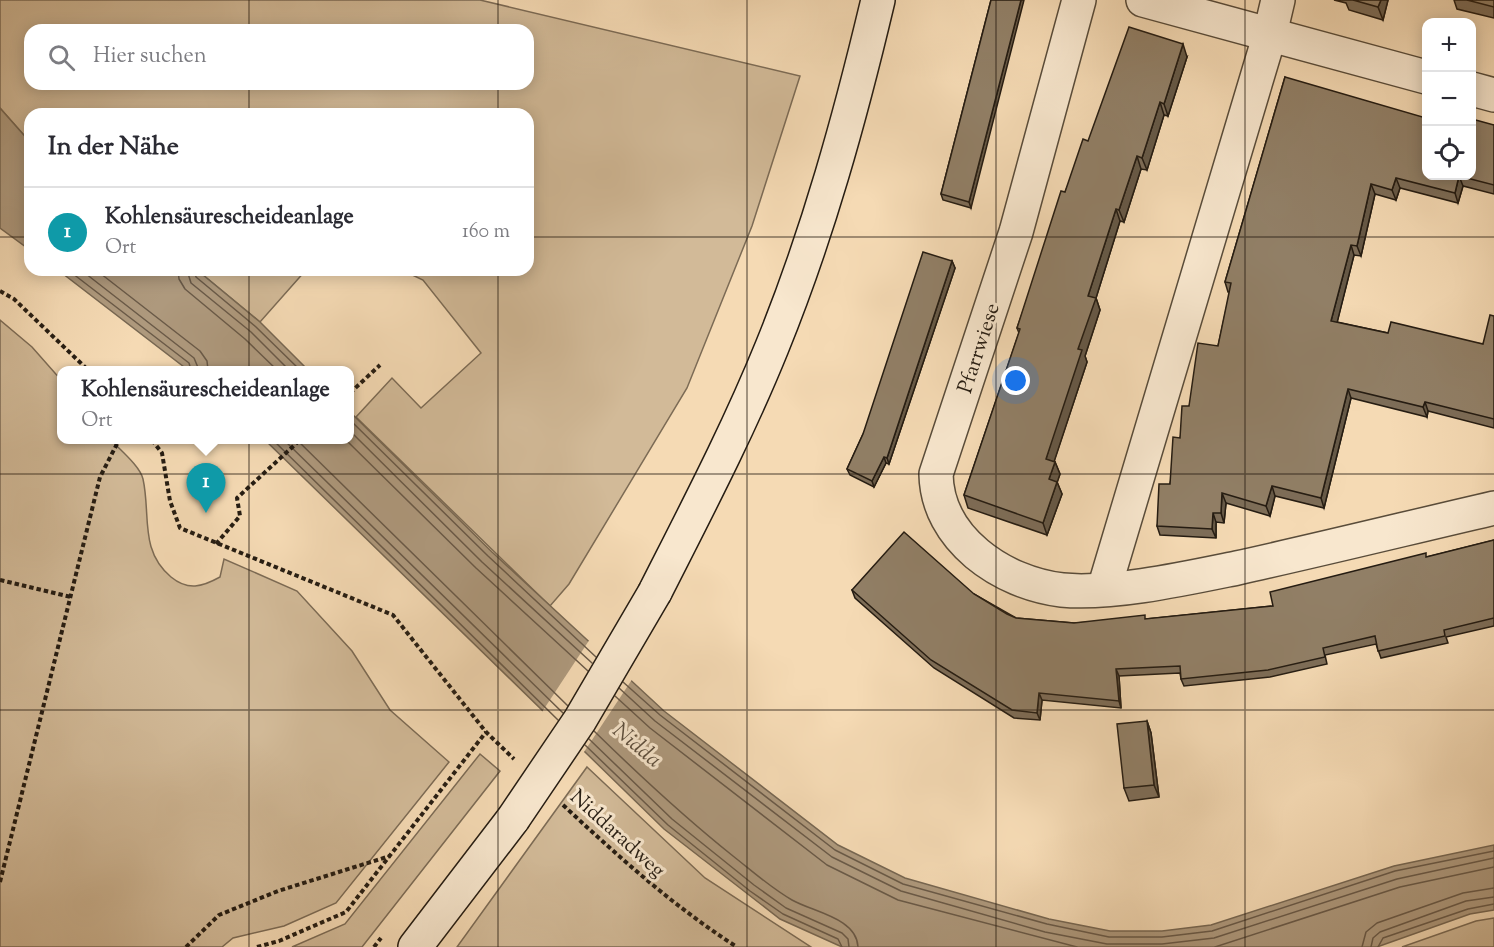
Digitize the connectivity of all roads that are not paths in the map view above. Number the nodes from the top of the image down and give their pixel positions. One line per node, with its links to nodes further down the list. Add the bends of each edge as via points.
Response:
1 (878, 0): 11 (street, bridge, via 846,129 807,256 740,422 655,592 580,720 513,819)
2 (1079, 0): 10 (street, Pfarrwiese, via 1016,232 936,474 936,493 953,530 974,552 1003,572 1062,590)
3 (1143, 0): 5 (street)
4 (1278, 0): 5 (street)
5 (1270, 34): 6 (street); 10 (street)
6 (1422, 76)
7 (1476, 90): 8 (street)
8 (1494, 95)
9 (1494, 508): 10 (street, Pfarrwiese, via 1186,579)
10 (1104, 589)
11 (416, 947)

